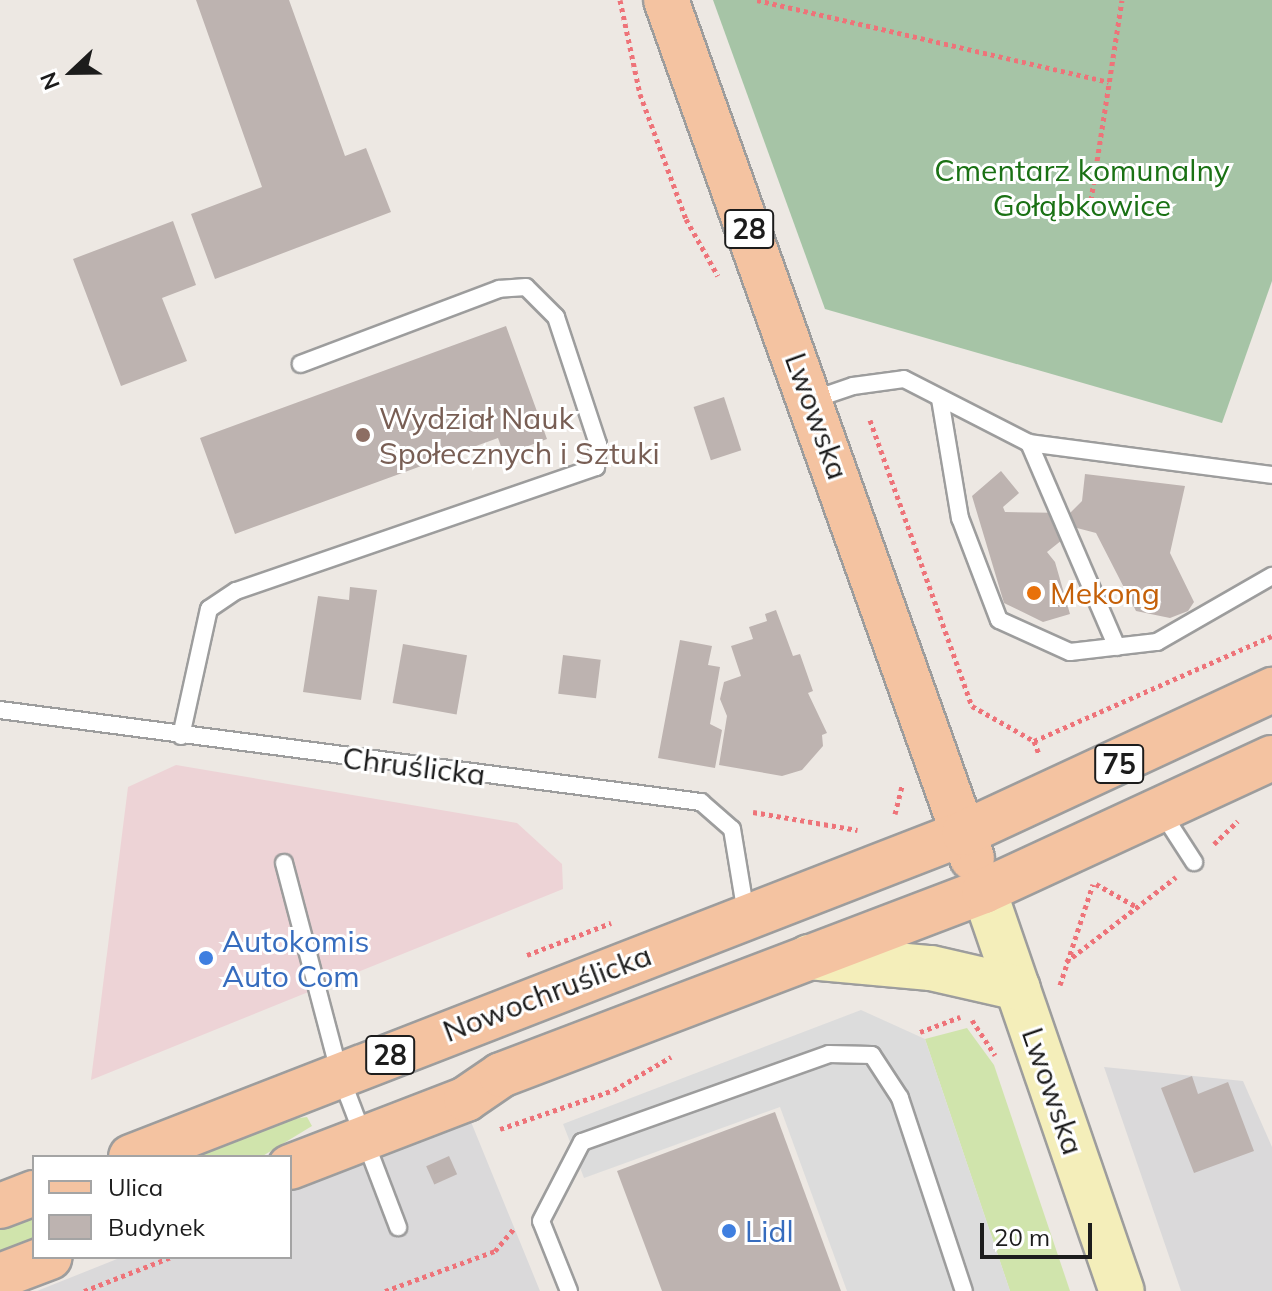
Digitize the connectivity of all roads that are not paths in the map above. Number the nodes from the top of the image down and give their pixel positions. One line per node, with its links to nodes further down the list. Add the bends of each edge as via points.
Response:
1 (666, 0): 4 (main road, Lwowska / 28)
2 (301, 364): 11 (lane, via 499,289 526,287 556,317 598,444 596,467 236,591 209,609)
3 (940, 399): 4 (lane, via 904,379 853,386); 5 (lane); 8 (lane, via 960,518 999,620 1070,652)
4 (812, 400): 14 (main road, Lwowska / 28)
5 (1029, 443): 6 (lane); 8 (lane)
6 (1272, 475)
7 (1272, 576): 8 (lane, via 1157,642)
8 (1117, 647)
9 (1272, 690): 14 (main road, 75)
10 (0, 710): 11 (lane, Chruślicka)
11 (181, 736): 18 (lane, Chruślicka, via 701,802 732,829)
12 (1272, 758): 13 (main road, 75)
13 (1161, 811): 15 (lane); 17 (main road, 75)
14 (964, 833): 17 (main road, 28); 18 (main road, Nowochruślicka / 28)
15 (1194, 862)
16 (284, 863): 21 (lane)
17 (984, 891): 19 (main road, Nowochruślicka / 28); 20 (street, Lwowska)
18 (746, 916): 21 (main road, Nowochruślicka / 28)
19 (809, 957): 20 (street, via 931,968); 22 (main road, Nowochruślicka / 28, via 501,1075 466,1099)
20 (1038, 990): 30 (street, Lwowska)
21 (340, 1075): 22 (lane); 23 (main road, Nowochruślicka / 28)
22 (365, 1138): 24 (main road, Nowochruślicka / 28); 27 (lane)
23 (136, 1155)
24 (292, 1166)
25 (32, 1194): 26 (main road)
26 (0, 1206)
27 (398, 1227)
28 (569, 1291): 29 (lane, via 541,1221 582,1142 829,1054 872,1055 900,1098)
29 (964, 1291)
30 (1122, 1291)

